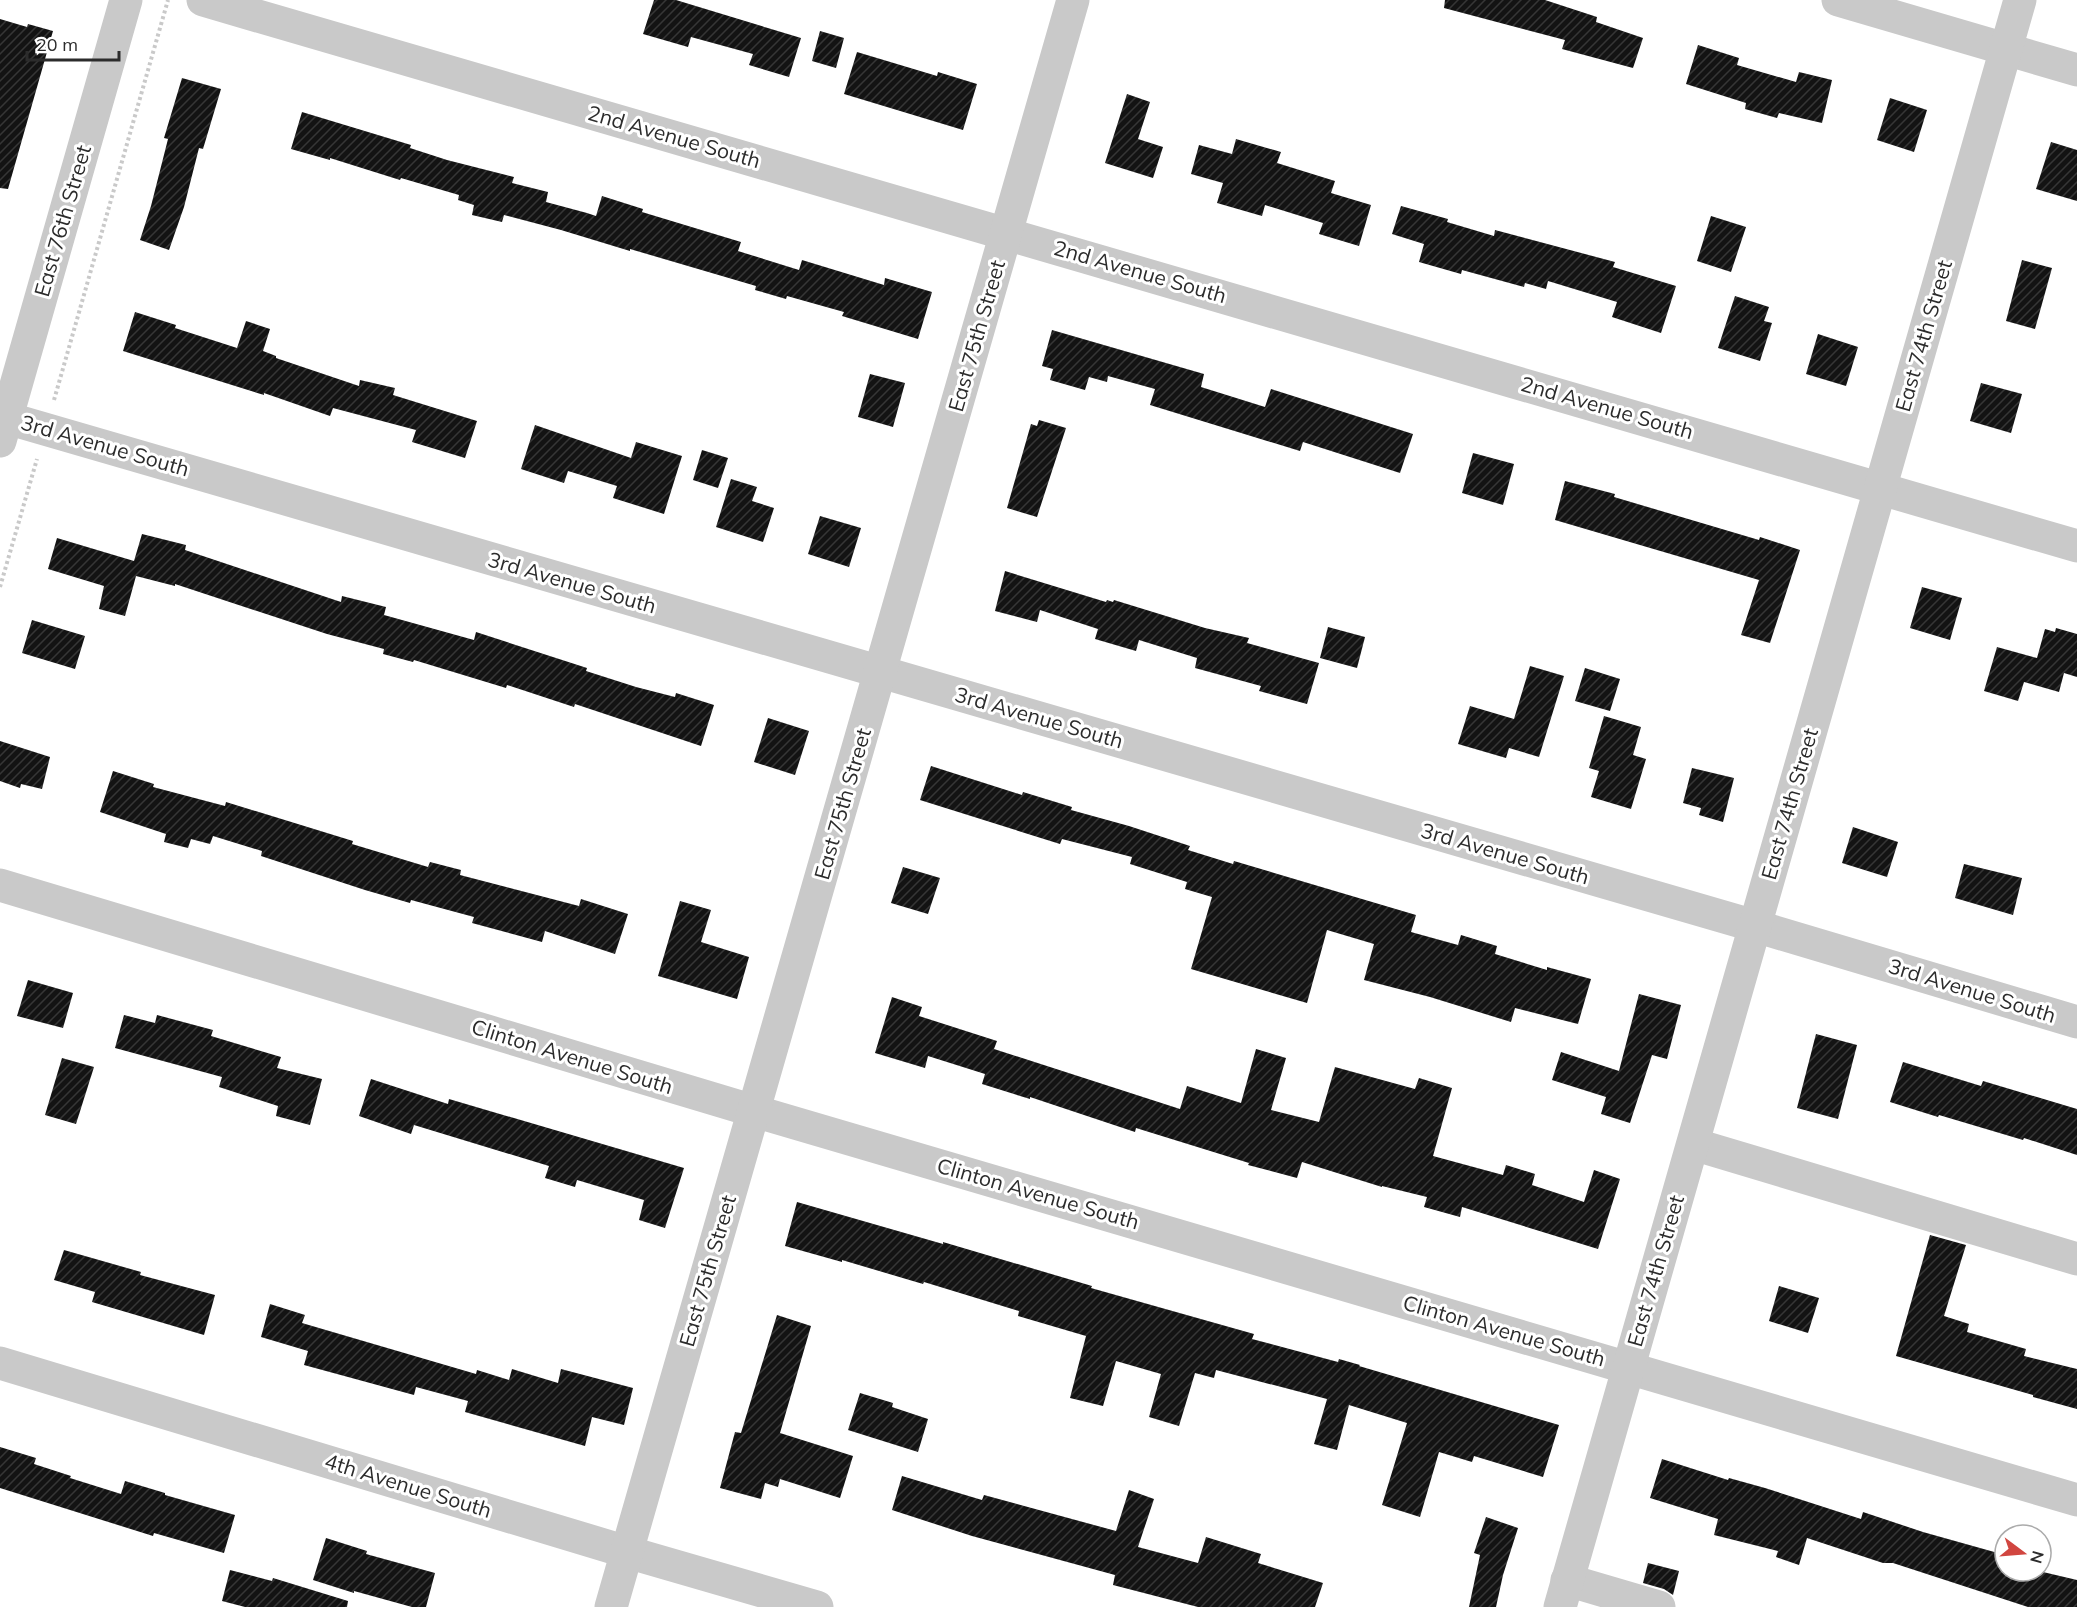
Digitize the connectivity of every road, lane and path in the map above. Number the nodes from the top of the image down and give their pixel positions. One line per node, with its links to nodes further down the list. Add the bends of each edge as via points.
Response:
1 (126, 0): 10 (street, East 76th Street)
2 (168, 0): 11 (path)
3 (203, 0): 9 (street, 2nd Avenue South)
4 (1073, 0): 9 (street, East 75th Street)
5 (1838, 0): 7 (street)
6 (2020, 0): 7 (street, East 74th Street)
7 (2006, 49): 8 (street); 12 (street, East 74th Street)
8 (2077, 70)
9 (1006, 233): 12 (street, 2nd Avenue South); 15 (street, East 75th Street)
10 (2, 425): 11 (street, 3rd Avenue South)
11 (45, 429): 14 (path); 15 (street, 3rd Avenue South)
12 (1881, 488): 13 (street, 2nd Avenue South); 17 (street, East 74th Street)
13 (2077, 546)
14 (0, 587)
15 (880, 673): 17 (street, 3rd Avenue South); 19 (street, East 75th Street)
16 (0, 885): 19 (street, Clinton Avenue South)
17 (1755, 926): 18 (street, 3rd Avenue South); 20 (street, East 74th Street)
18 (2077, 1022)
19 (754, 1111): 23 (street, Clinton Avenue South); 25 (street, East 75th Street)
20 (1692, 1144): 21 (street); 23 (street, East 74th Street)
21 (2077, 1258)
22 (0, 1363): 25 (street, 4th Avenue South)
23 (1628, 1367): 24 (street, Clinton Avenue South); 26 (street, East 74th Street)
24 (2077, 1500)
25 (627, 1552): 27 (street, East 75th Street); 28 (street, 4th Avenue South)
26 (1563, 1594): 29 (street)
27 (611, 1607)
28 (817, 1607)
29 (1659, 1607)

